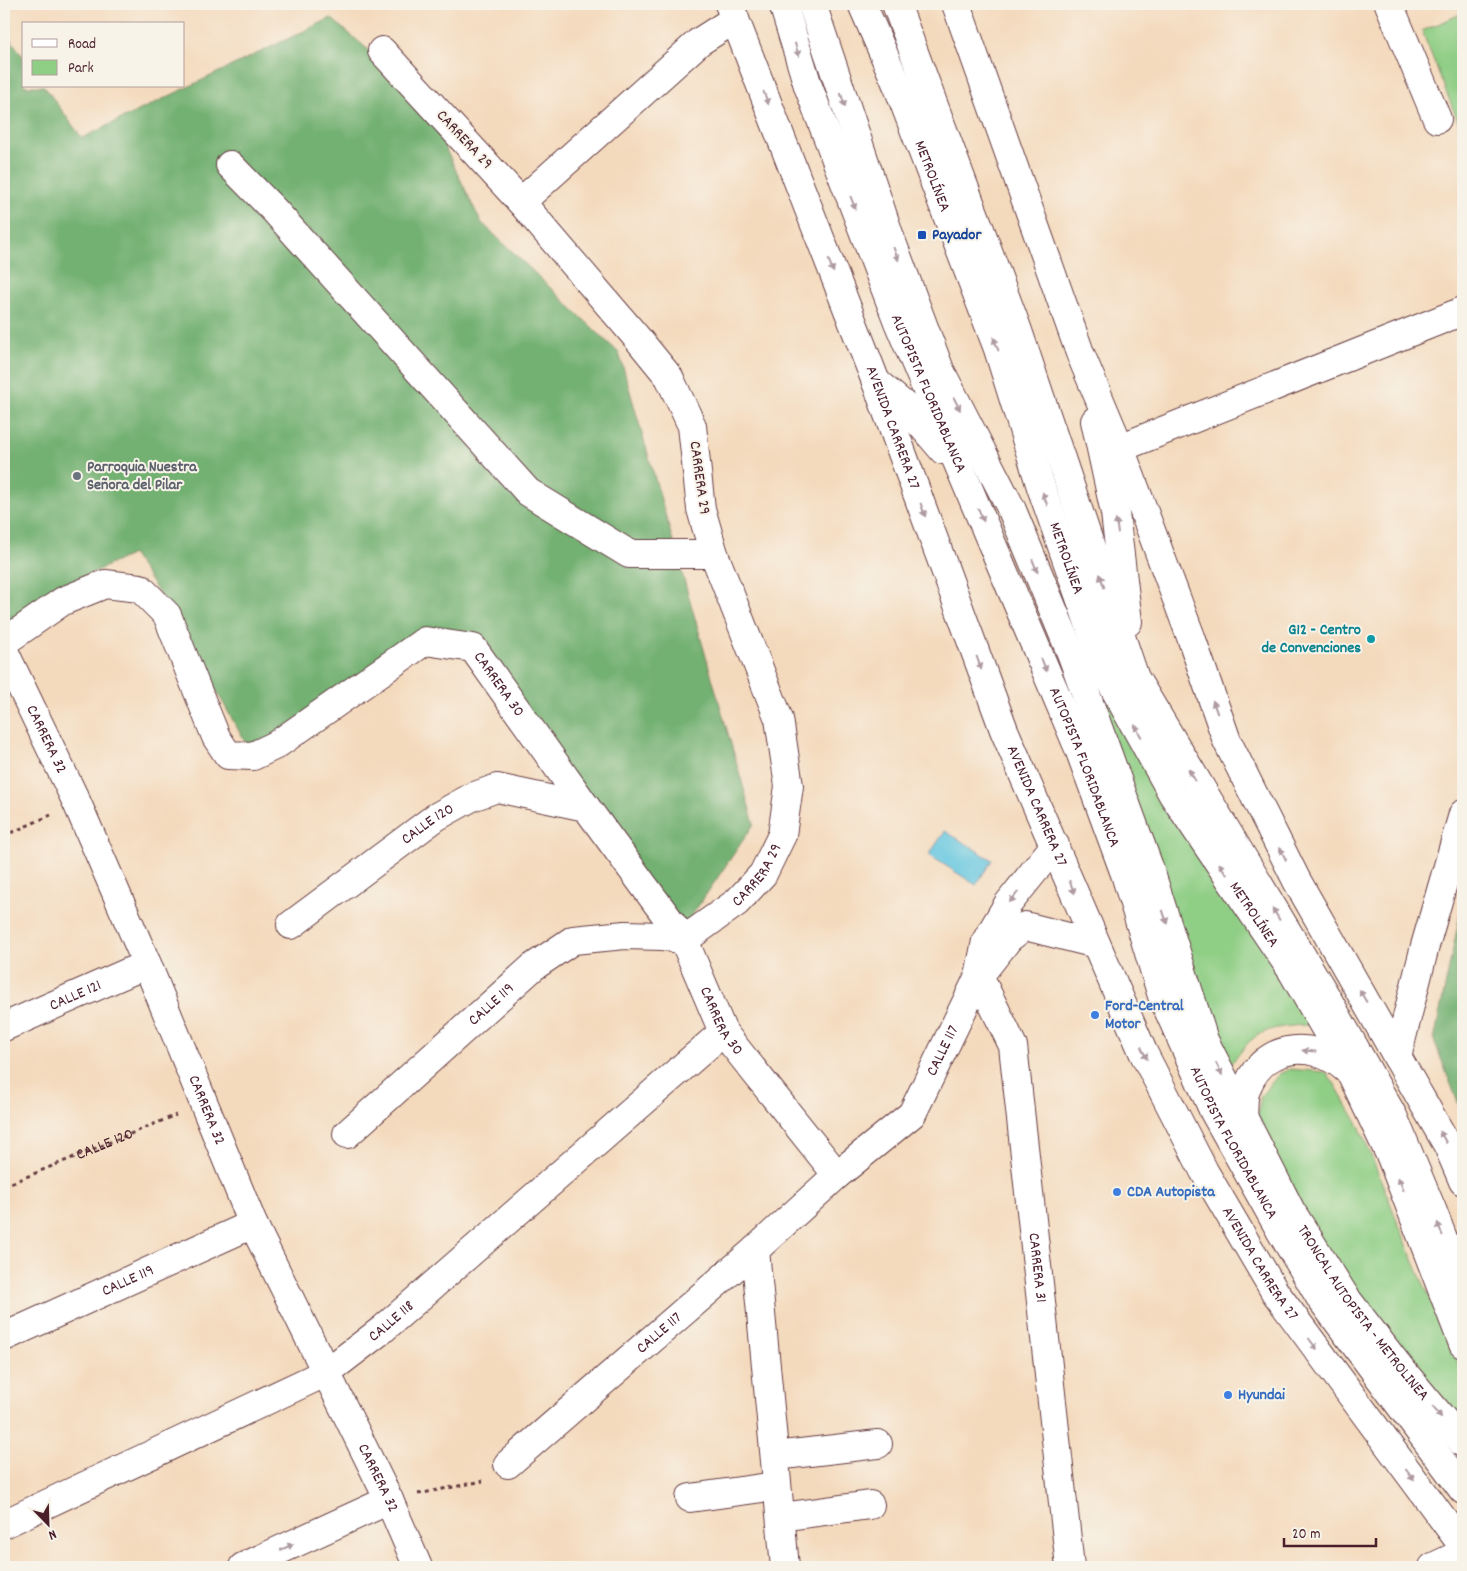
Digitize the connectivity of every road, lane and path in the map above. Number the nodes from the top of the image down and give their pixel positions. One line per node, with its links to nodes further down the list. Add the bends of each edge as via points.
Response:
1 (783, 4): 16 (main road, AUTOPISTA FLORIDABLANCA, one-way to 16, via 808,86 898,322)
2 (812, 4): 26 (main road, METROLÍNEA, one-way to 26, via 886,227 940,370 1016,519 1072,653)
3 (862, 4): 35 (main road, METROLÍNEA, one-way to 3, via 1292,971 1173,795 1108,677 1041,487 998,349 898,87)
4 (896, 4): 20 (main road, one-way to 4, via 1018,331)
5 (956, 4): 13 (main road)
6 (1389, 4): 9 (main road)
7 (732, 11): 11 (main road); 14 (main road, AVENIDA CARRERA 27, one-way to 14)
8 (382, 51): 11 (main road, CARRERA 29)
9 (1437, 119)
10 (230, 165): 17 (main road, via 528,492 629,554)
11 (521, 202): 17 (main road, CARRERA 29, via 669,377 692,426 701,509)
12 (1463, 311): 15 (main road)
13 (1080, 353): 15 (main road); 20 (main road, one-way to 13, via 1115,513)
14 (876, 382): 16 (main road, via 906,406); 25 (main road, AVENIDA CARRERA 27, one-way to 25, via 1004,730)
15 (1120, 448): 34 (main road, one-way to 15, via 1297,881 1227,741)
16 (964, 476): 53 (main road, AUTOPISTA FLORIDABLANCA, one-way to 53, via 1079,748 1125,874 1162,996 1214,1112 1321,1299)
17 (714, 554): 28 (main road, CARRERA 29, via 779,719 789,786 782,835 763,874 737,902)
18 (4, 642): 22 (main road, CARRERA 30, via 63,601 105,584 140,588 167,615 216,737 228,755 253,756 276,745 425,641 473,648)
19 (4, 651): 21 (main road, CARRERA 32)
20 (1135, 678): 44 (main road, one-way to 20, via 1434,1212 1392,1116 1324,994)
21 (77, 803): 24 (path); 30 (main road, CARRERA 32)
22 (586, 807): 27 (main road, CALLE 120, via 497,788 472,797 436,817); 28 (main road, CARRERA 30)
23 (1463, 814): 34 (main road)
24 (4, 836)
25 (1056, 846): 29 (main road, AVENIDA CARRERA 27, one-way to 29); 31 (main road, one-way to 31, via 1008,904 986,941)
26 (1150, 870): 37 (main road, TRONCAL AUTOPISTA - METROLINEA, one-way to 37, via 1204,1040)
27 (291, 925)
28 (673, 938): 33 (main road, CARRERA 30); 38 (main road, CALLE 119, via 625,935 573,940 533,967)
29 (1096, 944): 31 (main road, via 1025,926 1009,938); 59 (main road, AVENIDA CARRERA 27, one-way to 59, via 1143,1052 1204,1171 1275,1292)
30 (147, 964): 32 (main road, CALLE 121); 36 (main road, CARRERA 32)
31 (979, 976): 39 (main road, CALLE 117, via 912,1114); 64 (main road, CARRERA 31, via 1013,1046)
32 (4, 1027)
33 (723, 1032): 39 (main road, CARRERA 30); 47 (main road, CALLE 118, via 383,1329)
34 (1397, 1057): 40 (main road, one-way to 34, via 1448,1146)
35 (1351, 1073): 37 (main road, one-way to 37, via 1334,1058 1313,1050 1291,1050 1269,1058 1253,1074 1244,1094); 46 (main road, one-way to 35, via 1391,1157)
36 (205, 1103): 41 (path, CALLE 120); 42 (main road, CARRERA 32)
37 (1243, 1117): 48 (main road, TRONCAL AUTOPISTA - METROLINEA, one-way to 48, via 1291,1211 1346,1298)
38 (347, 1134)
39 (836, 1175): 43 (main road, CALLE 117)
40 (1463, 1182)
41 (4, 1186)
42 (254, 1224): 45 (main road, CALLE 119); 47 (main road, CARRERA 32)
43 (755, 1250): 50 (main road); 51 (main road, CALLE 117)
44 (1463, 1290)
45 (4, 1337)
46 (1463, 1344)
47 (327, 1372): 55 (main road, CARRERA 32); 58 (main road, CALLE 118)
48 (1463, 1442)
49 (878, 1444): 50 (main road)
50 (775, 1456): 52 (main road)
51 (508, 1464): 55 (path, via 493,1479)
52 (777, 1486): 54 (main road); 57 (main road)
53 (1463, 1490)
54 (690, 1498)
55 (389, 1500): 61 (main road, one-way to 55); 62 (main road, CARRERA 32)
56 (870, 1505): 57 (main road)
57 (781, 1517): 63 (main road)
58 (4, 1524)
59 (1463, 1546)
60 (1463, 1553): 65 (main road)
61 (243, 1567)
62 (418, 1567)
63 (785, 1567)
64 (1070, 1567)
65 (1432, 1567)

